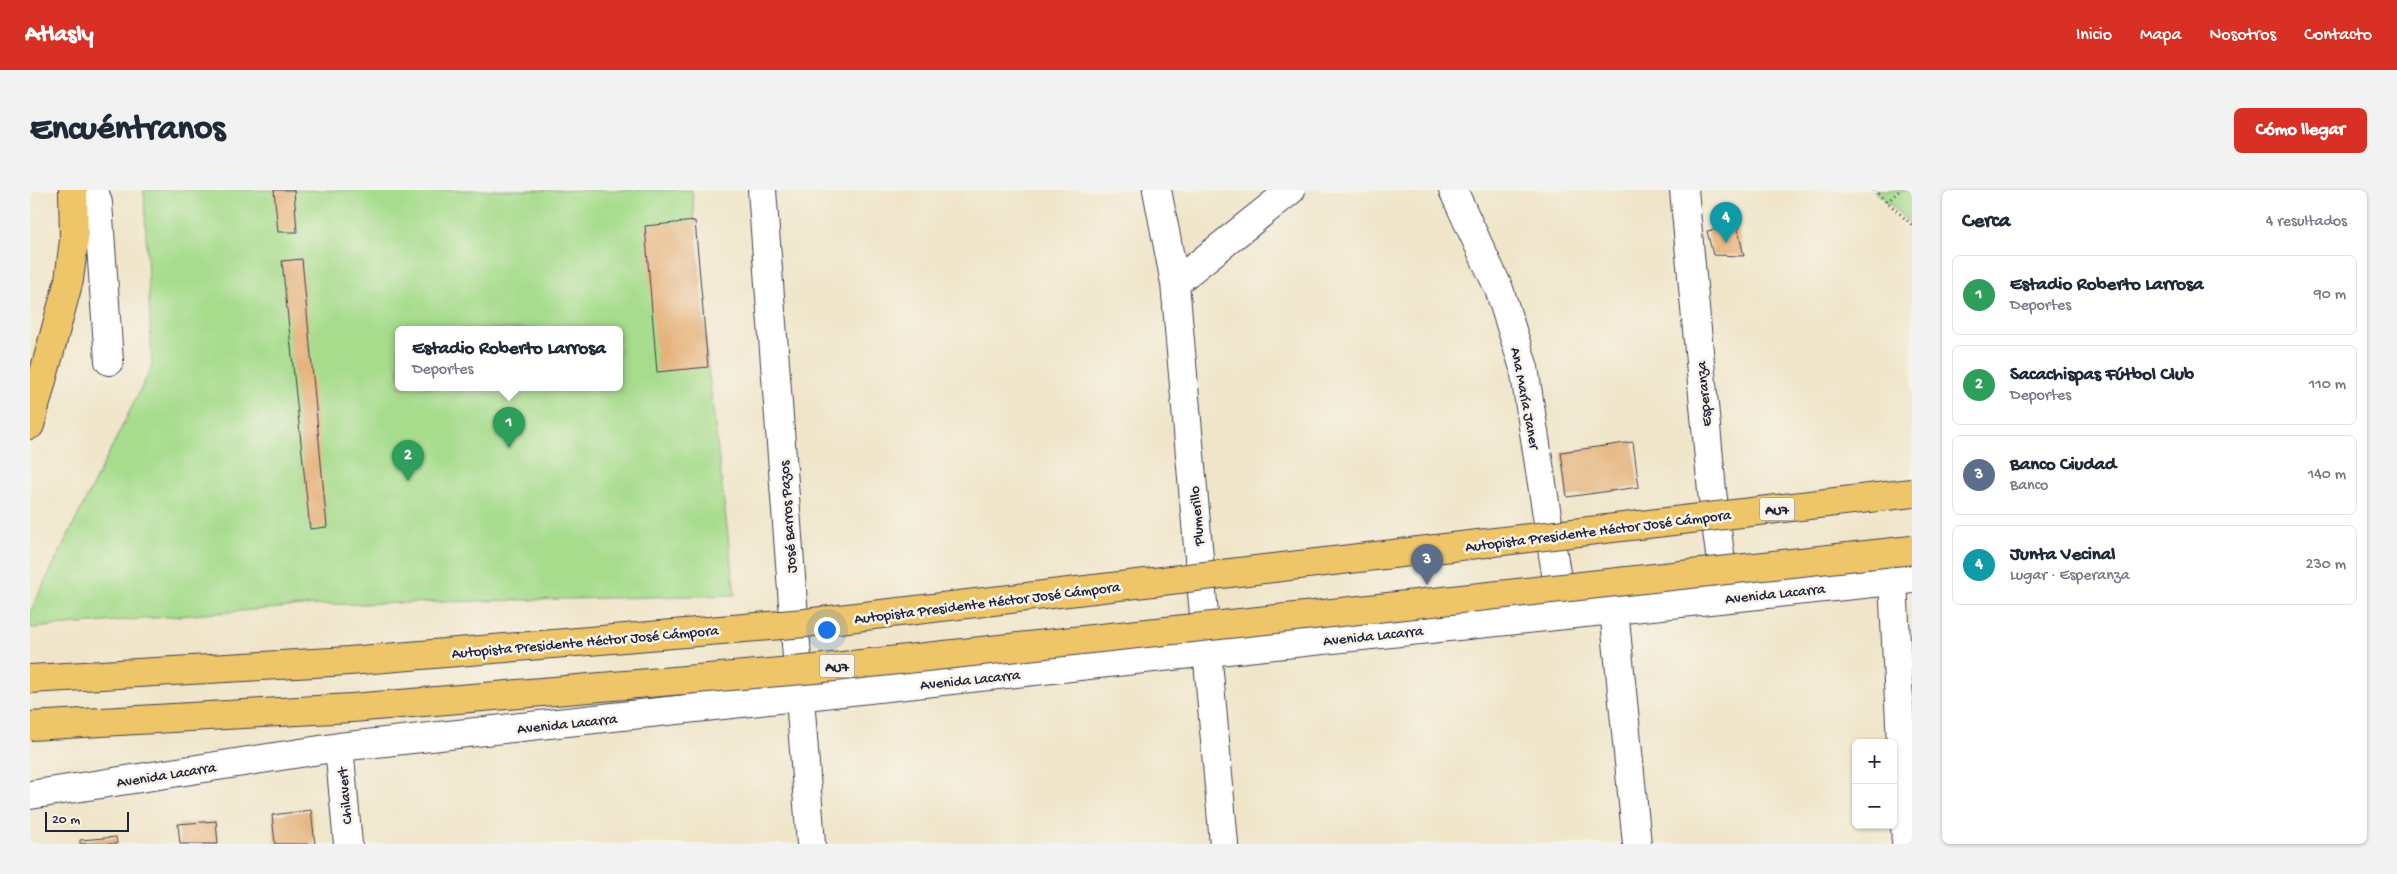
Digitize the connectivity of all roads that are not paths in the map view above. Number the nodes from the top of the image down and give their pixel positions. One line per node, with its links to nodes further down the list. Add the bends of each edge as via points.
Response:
1 (73, 190): 10 (main road, via 74,240 69,280)
2 (94, 190): 9 (street, via 98,203)
3 (762, 190): 19 (street, José Barros Pazos)
4 (1158, 190): 8 (street, Plumerillo)
5 (1291, 190): 8 (street)
6 (1453, 190): 16 (street, Ana María Janer, via 1499,289 1524,368)
7 (1684, 190): 14 (street, Esperanza)
8 (1174, 283): 17 (street, Plumerillo)
9 (110, 361)
10 (30, 425)
11 (1912, 493): 18 (main road, Autopista Presidente Héctor José Cámpora / AU7, bridge, via 805,623 349,661)
12 (1912, 550): 20 (main road, AU7, bridge, via 815,669 352,708)
13 (1903, 580): 14 (street, Avenida Lacarra); 23 (street)
14 (1725, 598): 15 (street, Avenida Lacarra)
15 (1614, 610): 16 (street, Avenida Lacarra); 27 (street)
16 (1563, 617): 17 (street, Avenida Lacarra)
17 (1208, 652): 19 (street, Avenida Lacarra); 26 (street, Plumerillo)
18 (30, 679)
19 (801, 698): 21 (street, Avenida Lacarra); 25 (street, José Barros Pazos)
20 (30, 726)
21 (339, 747): 22 (street, Avenida Lacarra); 24 (street, Chilavert)
22 (30, 795)
23 (1908, 828)
24 (348, 844)
25 (811, 844)
26 (1224, 844)
27 (1637, 844)

